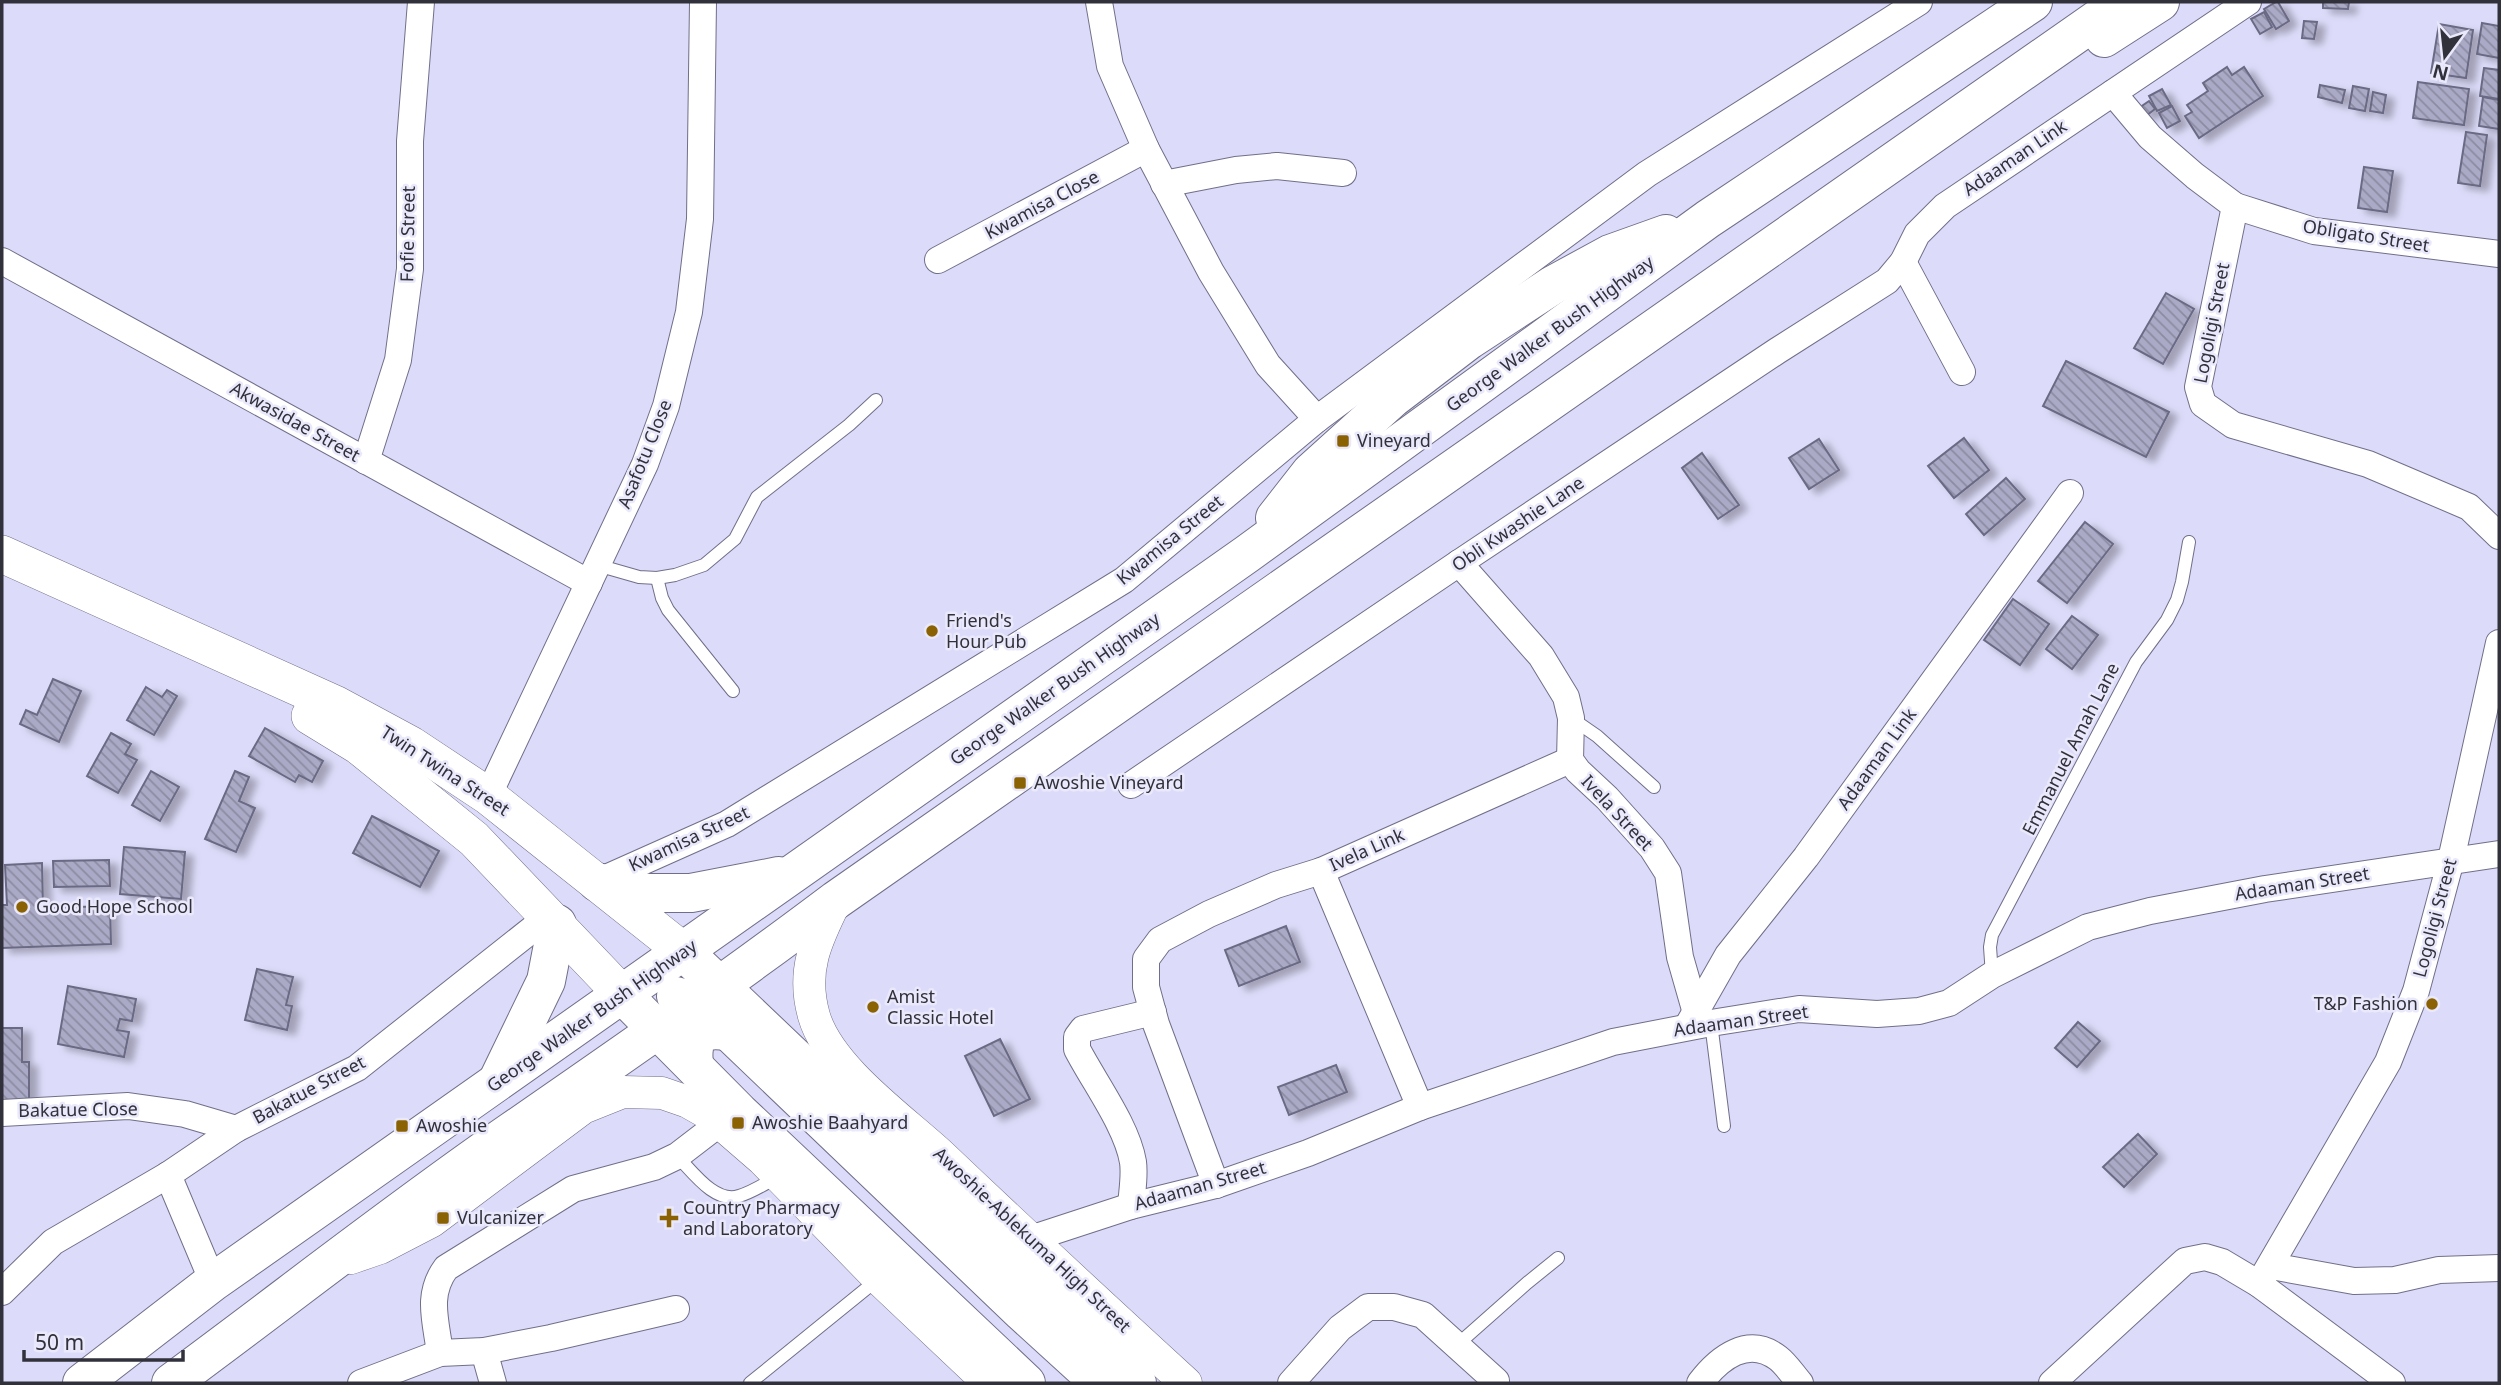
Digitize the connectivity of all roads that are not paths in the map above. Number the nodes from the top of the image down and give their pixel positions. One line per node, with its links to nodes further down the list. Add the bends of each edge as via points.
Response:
1 (421, 2): 22 (street, Fofie Street, via 410,141 410,269 398,360)
2 (703, 2): 28 (street, Asafotu Close, via 700,219 689,312 666,406 645,464)
3 (1099, 2): 10 (street, via 1110,66)
4 (1919, 2): 21 (street, Kwamisa Street, via 1647,174)
5 (2033, 2): 41 (main road, George Walker Bush Highway, via 1708,219 1247,554)
6 (2122, 2): 11 (main road)
7 (2160, 2): 11 (main road, via 1947,143)
8 (2248, 2): 9 (street, Adaaman Link)
9 (2113, 93): 14 (street, via 2150,137); 18 (street, Adaaman Link, via 1945,206 1917,234)
10 (1146, 149): 13 (street); 16 (street, Kwamisa Close)
11 (1880, 170): 43 (main road)
12 (1343, 173): 13 (street, via 1277,166)
13 (1164, 184): 21 (street, via 1268,365)
14 (2235, 206): 15 (street, Obligato Street, via 2314,231); 24 (street, Logoligi Street, via 2198,387 2203,404 2233,425 2368,464 2469,507)
15 (2499, 254)
16 (937, 260)
17 (2, 261): 22 (street, Akwasidae Street)
18 (1903, 262): 19 (street); 27 (street, Obli Kwashie Lane, via 1887,281)
19 (1962, 372)
20 (876, 400): 29 (lane, via 757,497 725,549 704,565)
21 (1317, 419): 42 (street, Kwamisa Street, via 1124,580 727,824)
22 (366, 461): 28 (street, Akwasidae Street)
23 (2070, 493): 50 (street, Adaaman Link, via 1805,857 1728,955)
24 (2499, 537)
25 (2189, 542): 46 (lane, Emmanuel Amah Lane, via 2177,600 2167,620 2136,662 1992,935)
26 (2, 554): 30 (main road, Twin Twina Street)
27 (1459, 563): 33 (street, Ivela Street, via 1541,656 1566,697); 35 (street, Obli Kwashie Lane)
28 (593, 574): 29 (lane); 37 (street, Asafotu Close)
29 (657, 578): 32 (lane, via 668,610)
30 (181, 636): 37 (main road, Twin Twina Street, via 335,704 411,745); 44 (main road, Twin Twina Street, via 359,747 474,839)
31 (2499, 643): 39 (street, Logoligi Street)
32 (733, 691)
33 (1571, 718): 34 (street, Ivela Street); 36 (lane)
34 (1570, 760): 40 (street, Ivela Link); 50 (street, Ivela Street, via 1652,848 1668,873 1679,957)
35 (1131, 785)
36 (1654, 787)
37 (488, 796): 42 (main road, Twin Twina Street)
38 (2499, 854): 39 (street, Adaaman Street)
39 (2451, 860): 46 (street, Adaaman Street, via 2150,911 2088,927); 70 (street, Logoligi Street, via 2416,991 2388,1062)
40 (1321, 870): 49 (street, via 1209,914 1160,940 1146,959 1146,987); 55 (street, Ivela Link)
41 (794, 873): 42 (main road, via 691,893 648,892); 45 (main road, George Walker Bush Highway)
42 (597, 881): 45 (main road, Twin Twina Street)
43 (836, 900): 47 (main road); 65 (street, Awoshie-Ablekuma High Street, via 812,955 808,987 814,1018 828,1047)
44 (553, 920): 48 (main road, Twin Twina Street); 54 (main road, via 546,981); 59 (street, Bakatue Street, via 357,1069)
45 (683, 951): 47 (main road); 48 (main road, George Walker Bush Highway)
46 (1992, 975): 50 (street, Adaaman Street, via 1950,1003 1919,1011 1877,1014 1799,1009)
47 (710, 994): 48 (main road); 51 (main road); 52 (main road); 88 (main road, Awoshie-Ablekuma High Street)
48 (622, 995): 51 (main road); 54 (main road, George Walker Bush Highway)
49 (1153, 1012): 63 (street); 64 (street, via 1083,1029 1077,1037 1077,1049 1123,1130 1133,1163)
50 (1698, 1021): 55 (street, Adaaman Street, via 1613,1042); 58 (lane)
51 (658, 1031): 53 (main road); 67 (main road)
52 (730, 1032): 53 (main road, via 708,1030 697,1036 692,1048); 87 (main road)
53 (694, 1065): 69 (main road)
54 (497, 1083): 71 (main road, George Walker Bush Highway)
55 (1420, 1107): 63 (street, Adaaman Street)
56 (2, 1112): 59 (street, Bakatue Close, via 128,1106 185,1114)
57 (720, 1123): 60 (street); 62 (street); 67 (street, via 688,1102 662,1093 623,1092 583,1108 432,1221 380,1248)
58 (1724, 1126)
59 (236, 1129): 61 (street, Bakatue Street)
60 (677, 1156): 62 (lane, via 725,1196 737,1197); 77 (street, via 573,1189 446,1268 433,1294)
61 (168, 1175): 71 (street); 72 (street, Bakatue Street, via 53,1242)
62 (779, 1176): 69 (street)
63 (1216, 1185): 64 (street, Adaaman Street)
64 (1131, 1206): 65 (street, Adaaman Street)
65 (1030, 1240): 89 (street, Awoshie-Ablekuma High Street)
66 (1558, 1258): 74 (lane)
67 (324, 1268): 75 (main road)
68 (2499, 1268): 70 (street, via 2439,1270 2395,1280)
69 (889, 1271): 84 (lane); 85 (street); 86 (main road)
70 (2265, 1275): 93 (street, via 2205,1257 2185,1261); 94 (street)
71 (213, 1282): 79 (main road, George Walker Bush Highway)
72 (2, 1292)
73 (676, 1309): 76 (street)
74 (1457, 1345): 78 (street); 90 (street, via 1423,1315 1394,1307 1368,1307 1340,1328)
75 (221, 1346): 80 (main road); 81 (main road)
76 (484, 1350): 77 (street); 83 (street)
77 (440, 1353): 82 (street)
78 (1496, 1381)
79 (82, 1383)
80 (172, 1383)
81 (191, 1383)
82 (361, 1383)
83 (493, 1383)
84 (750, 1383)
85 (989, 1383)
86 (1026, 1383)
87 (1100, 1383)
88 (1138, 1383)
89 (1186, 1383)
90 (1291, 1383)
91 (1700, 1383): 92 (street, via 1724,1357 1740,1349 1759,1348 1779,1358)
92 (1800, 1383)
93 (2052, 1383)
94 (2390, 1383)

